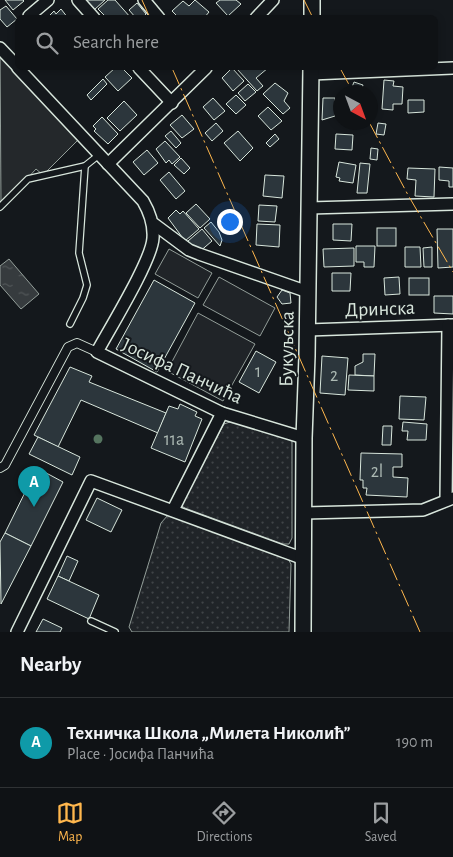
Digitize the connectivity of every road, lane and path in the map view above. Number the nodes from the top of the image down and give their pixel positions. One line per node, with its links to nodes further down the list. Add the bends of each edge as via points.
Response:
1 (48, 0): 6 (street)
2 (78, 0): 7 (street)
3 (144, 0): 8 (street)
4 (273, 0): 9 (street)
5 (312, 0): 10 (main road)
6 (30, 15)
7 (91, 15)
8 (156, 15)
9 (259, 15)
10 (312, 15)
11 (0, 48): 12 (street)
12 (15, 64)
13 (438, 68): 14 (street)
14 (453, 68)
15 (21, 70): 21 (street)
16 (142, 70): 20 (street)
17 (203, 70): 20 (street)
18 (358, 70): 19 (street)
19 (311, 71): 26 (main road, Букуљска)
20 (172, 103): 22 (street)
21 (100, 154): 22 (street); 23 (lane)
22 (108, 164): 27 (street, via 143,201)
23 (85, 166): 25 (lane, via 28,179); 29 (lane, via 79,252 86,286)
24 (453, 204): 26 (street)
25 (0, 207)
26 (309, 208): 28 (main road, Букуљска)
27 (154, 224): 28 (street, via 189,250); 32 (street, Јосифа Панчића, via 146,260)
28 (308, 292): 31 (main road, Букуљска)
29 (70, 324)
30 (450, 325): 31 (street, Дринска); 36 (street)
31 (308, 330): 34 (main road, Букуљска)
32 (97, 352): 33 (street, Јосифа Панчића); 35 (street, via 77,343 68,347)
33 (222, 413): 34 (street, Јосифа Панчића); 37 (street)
34 (304, 438): 38 (main road, Букуљска)
35 (0, 468)
36 (450, 499): 38 (street, via 423,510)
37 (173, 510): 39 (street); 41 (street, via 92,480)
38 (305, 513): 39 (main road, Букуљска)
39 (304, 559): 43 (main road, Букуљска)
40 (91, 621): 42 (lane)
41 (17, 632)
42 (115, 632)
43 (303, 632)

